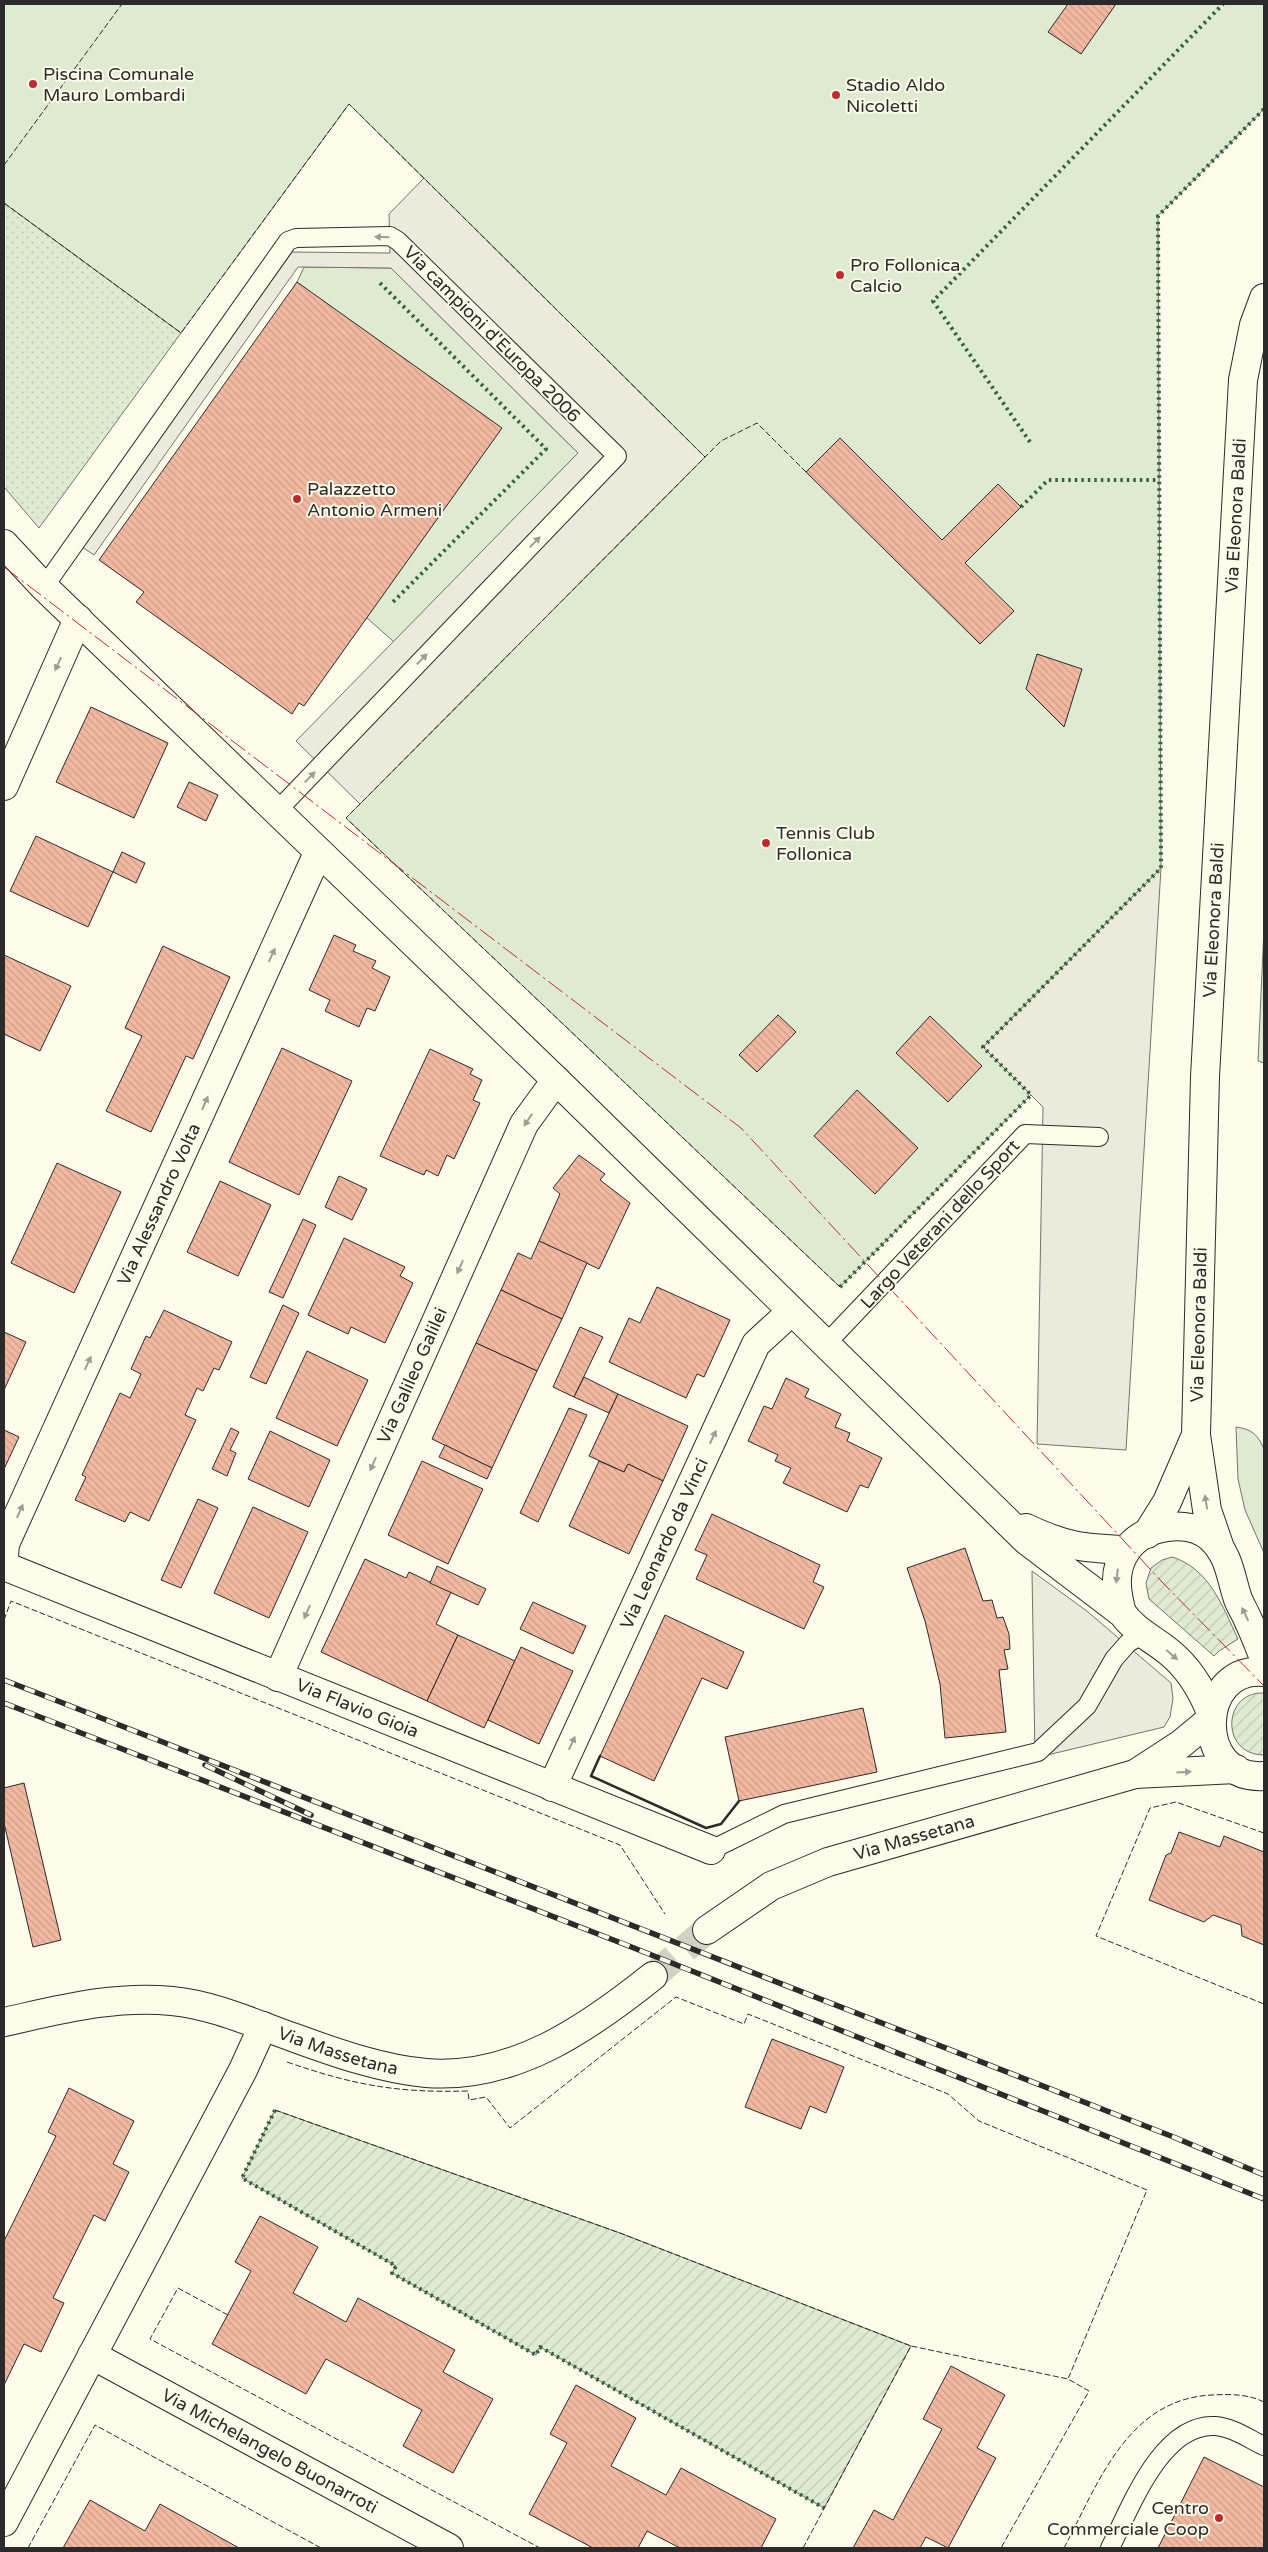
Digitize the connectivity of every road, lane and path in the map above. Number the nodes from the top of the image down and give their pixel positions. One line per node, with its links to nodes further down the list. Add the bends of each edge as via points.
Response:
1 (1264, 298): 12 (street, Via Eleonora Baldi, via 1254,324 1243,380 1205,1077)
2 (4, 544): 3 (street)
3 (44, 587): 4 (street); 6 (lane, Via campioni d'Europa 2006, one-way to 3, via 617,456 406,248 390,236 296,238 288,241)
4 (78, 619): 5 (street, one-way to 5); 6 (street)
5 (4, 786)
6 (276, 812): 7 (street)
7 (318, 853): 8 (street); 17 (street, Via Alessandro Volta, one-way to 7, via 5,1544)
8 (556, 1080): 10 (street); 23 (street, Via Galileo Galilei, one-way to 23, via 524,1124)
9 (1099, 1137): 11 (lane, Largo Veterani dello Sport, via 1025,1134)
10 (791, 1312): 11 (street); 27 (street, Via Leonardo da Vinci, one-way to 10, via 756,1344)
11 (825, 1345): 13 (street)
12 (1196, 1435): 14 (street, Via Eleonora Baldi, via 1167,1502); 15 (street, one-way to 12, via 1207,1510)
13 (1000, 1515): 16 (street, via 1055,1541 1080,1548); 19 (street, via 1026,1540)
14 (1148, 1534): 15 (street, via 1167,1527 1197,1529); 16 (street)
15 (1220, 1548): 21 (street, one-way to 15)
16 (1126, 1550): 19 (street, one-way to 19, via 1118,1566 1116,1582)
17 (4, 1556)
18 (4, 1566): 23 (street, Via Flavio Gioia)
19 (1122, 1613): 20 (street)
20 (1142, 1635): 24 (street, one-way to 24, via 1168,1651 1184,1667 1202,1692); 28 (lane, via 1128,1643 1114,1658 1087,1706 1071,1724 1038,1752 784,1814)
21 (1264, 1658)
22 (1264, 1672): 24 (street, Via Massetana, via 1244,1675 1229,1683 1218,1697)
23 (278, 1677): 27 (street, Via Flavio Gioia)
24 (1211, 1716): 25 (street, Via Massetana, via 1181,1744); 26 (street, Via Massetana, via 1214,1745 1223,1758)
25 (1135, 1774): 26 (street, Via Massetana, one-way to 26); 29 (street, Via Massetana, via 828,1862 771,1886)
26 (1256, 1776)
27 (552, 1788): 28 (street, Via Flavio Gioia)
28 (711, 1850)
29 (706, 1930)
30 (653, 1976): 32 (street, Via Massetana, via 560,2042 500,2066 468,2072 427,2073 390,2067)
31 (4, 2022): 32 (street, Via Massetana, via 103,2001 138,1999 197,2006)
32 (263, 2026): 33 (street, via 243,2070)
33 (92, 2355): 35 (street); 36 (street, Via Michelangelo Buonarroti)
34 (1264, 2446): 37 (lane, via 1228,2428 1214,2426 1196,2429 1181,2437 1152,2466)
35 (4, 2522)
36 (450, 2548)
37 (1110, 2548)

